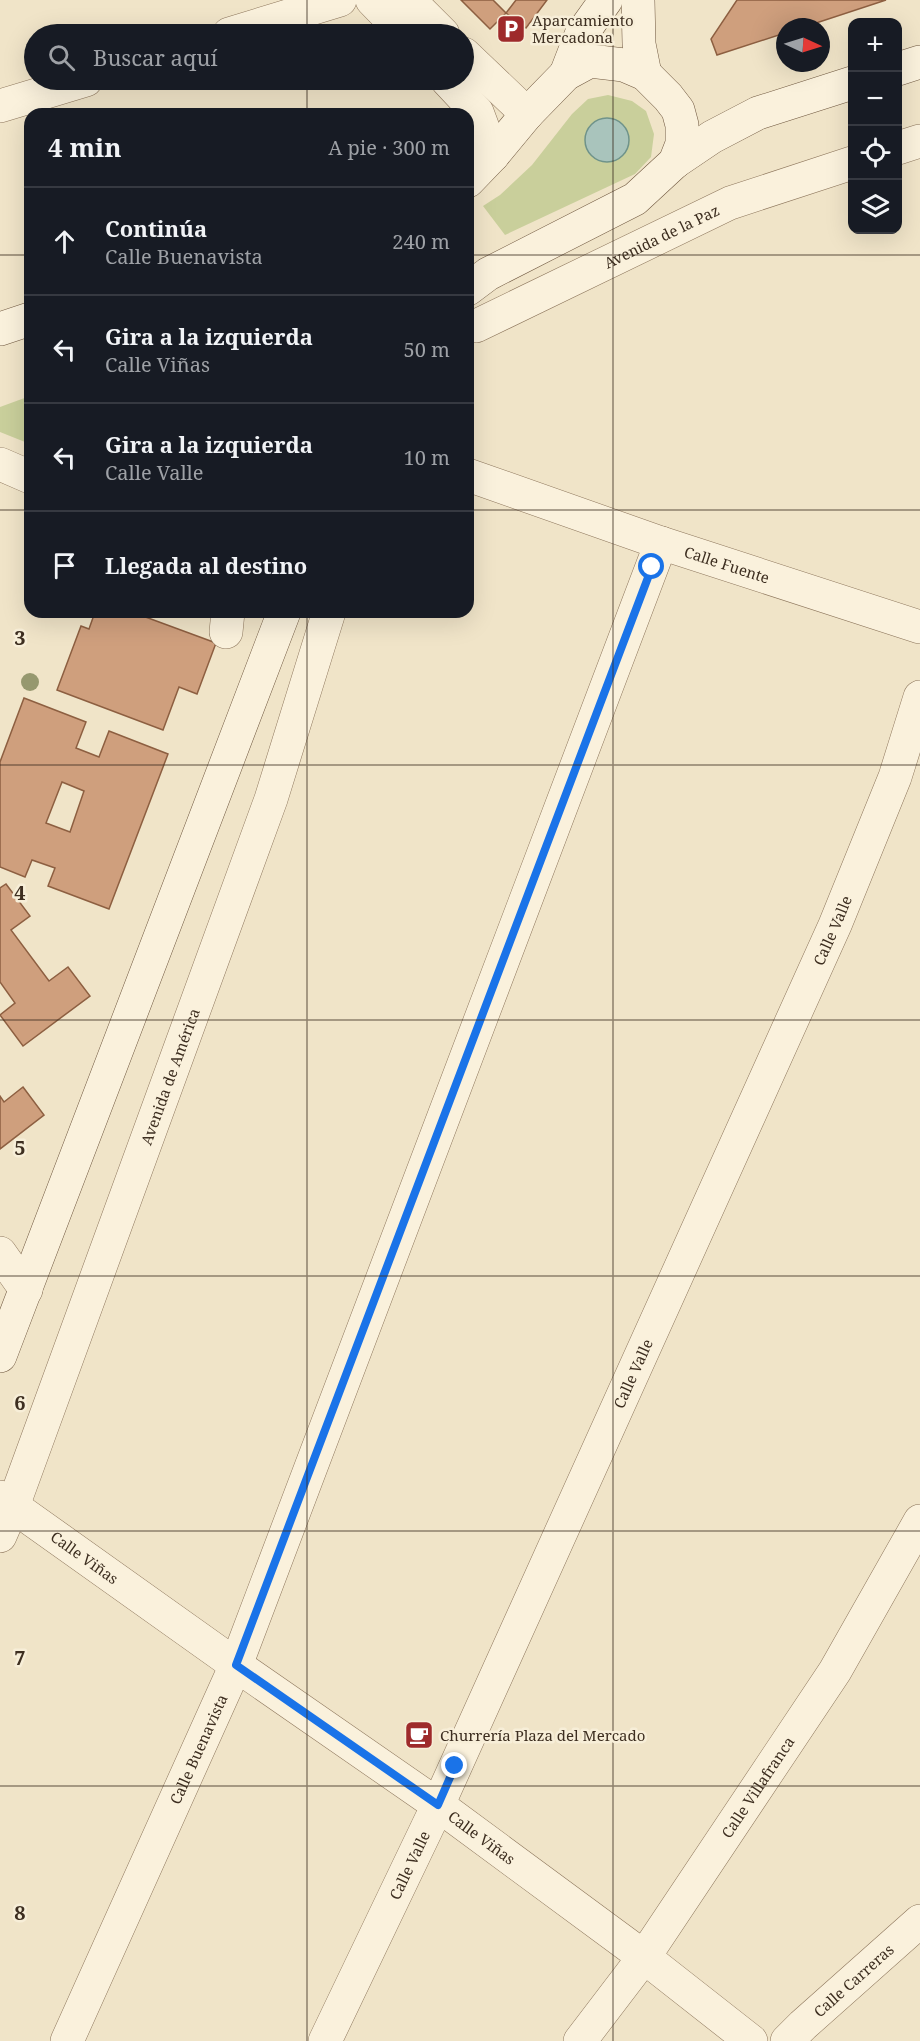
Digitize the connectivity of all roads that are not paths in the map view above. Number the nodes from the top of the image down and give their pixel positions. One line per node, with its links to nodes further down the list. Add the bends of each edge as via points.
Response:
1 (340, 0): 6 (street)
2 (372, 0): 7 (street)
3 (409, 0): 8 (street)
4 (606, 0): 12 (street, via 581,35)
5 (638, 0): 13 (street, via 639,44)
6 (262, 24)
7 (395, 24)
8 (433, 24)
9 (920, 62): 11 (street)
10 (474, 64): 22 (street)
11 (902, 67)
12 (566, 74): 13 (street, via 590,61 624,65); 22 (street)
13 (645, 74): 20 (street)
14 (848, 84): 21 (street)
15 (53, 90): 17 (street)
16 (456, 90): 18 (street)
17 (0, 106)
18 (473, 108)
19 (474, 109): 25 (street)
20 (678, 110): 21 (street, via 709,116); 26 (street, via 682,144)
21 (758, 113): 26 (street)
22 (527, 114): 25 (street)
23 (920, 141): 24 (street)
24 (902, 146)
25 (493, 155): 28 (street)
26 (675, 162): 29 (street, via 635,199)
27 (848, 164): 31 (street, Avenida de la Paz, via 730,203)
28 (474, 176)
29 (474, 284)
30 (24, 321): 32 (street)
31 (476, 326)
32 (0, 329)
33 (0, 464): 34 (street)
34 (24, 474)
35 (474, 478): 36 (street, Calle Fuente)
36 (661, 543): 40 (street, Calle Fuente); 49 (street, Calle Buenavista)
37 (266, 618): 41 (street)
38 (282, 618): 41 (street)
39 (327, 618): 46 (street, Avenida de América, via 271,799)
40 (920, 627)
41 (268, 651): 44 (street)
42 (920, 697): 50 (street, Calle Valle, via 895,777 835,925)
43 (0, 1253): 44 (street)
44 (26, 1290): 45 (street)
45 (0, 1356)
46 (7, 1502): 48 (street, Avenida de América); 49 (street, Calle Viñas)
47 (920, 1521): 52 (street, Calle Villafranca, via 835,1671)
48 (0, 1536)
49 (236, 1665): 50 (street, Calle Viñas); 53 (street, Calle Buenavista)
50 (438, 1805): 52 (street, Calle Viñas); 54 (street, Calle Valle)
51 (920, 1921): 57 (street, Calle Carreras)
52 (644, 1957): 55 (street, Calle Villafranca); 56 (street, Calle Viñas)
53 (67, 2041)
54 (326, 2041)
55 (580, 2041)
56 (751, 2041)
57 (787, 2041)

